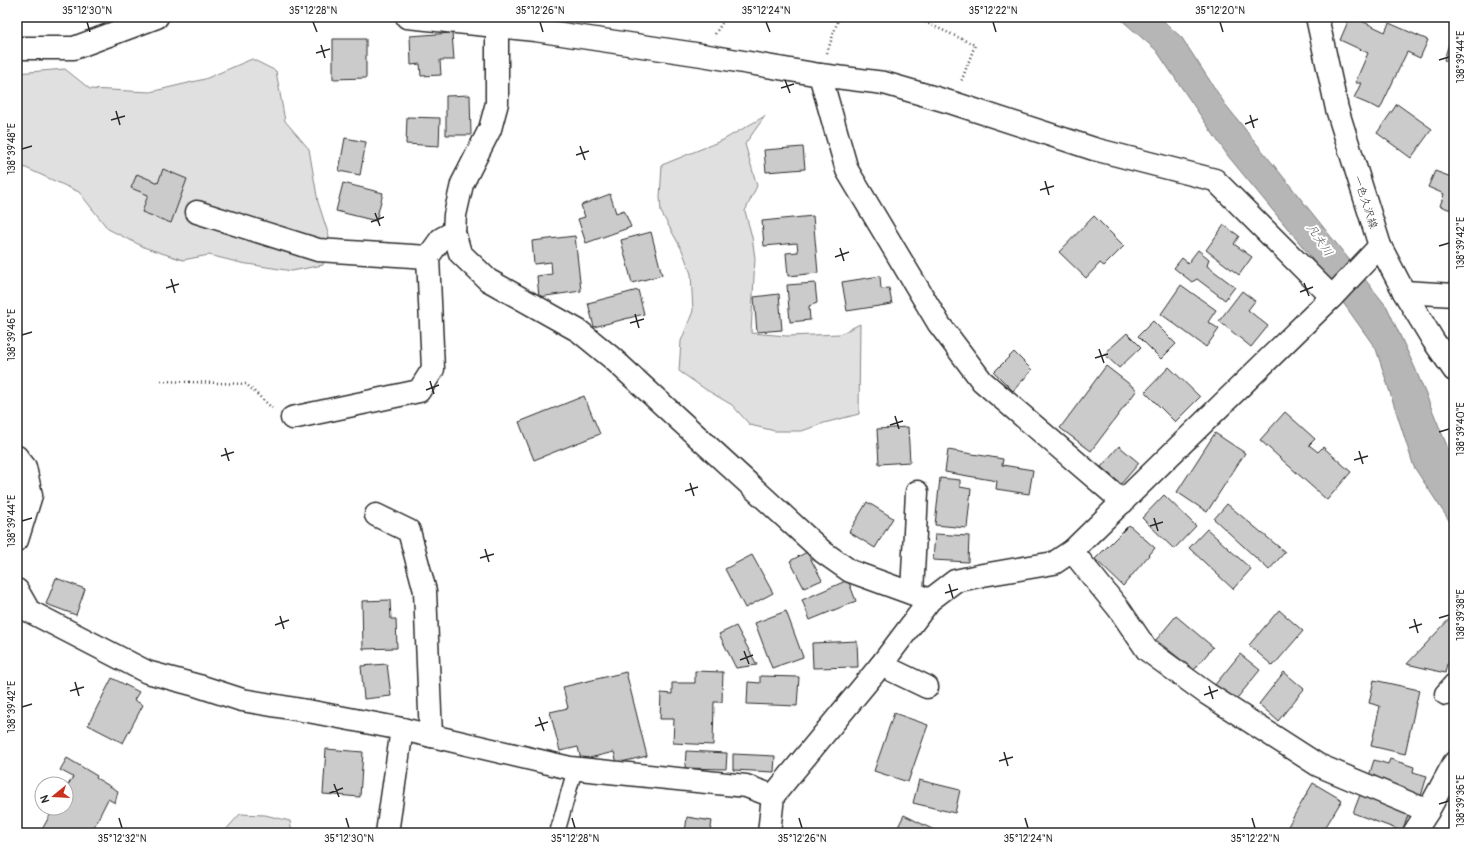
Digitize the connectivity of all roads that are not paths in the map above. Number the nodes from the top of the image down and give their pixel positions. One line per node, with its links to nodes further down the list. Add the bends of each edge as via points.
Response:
1 (157, 17): 5 (street, via 74,48)
2 (407, 17): 4 (street)
3 (1316, 17): 9 (street, 一色久沢線, via 1337,109)
4 (499, 22): 6 (street); 8 (street, via 497,103 490,129 462,184)
5 (17, 48)
6 (820, 76): 13 (street, via 884,83 1094,149 1215,180); 18 (street, via 847,170 939,324 982,381)
7 (197, 212): 10 (street, via 318,250)
8 (454, 232): 10 (street, via 441,239); 23 (street, via 460,253 488,280 578,331 612,358 823,552 850,571)
9 (1380, 246): 11 (street, 一色久沢線); 13 (street)
10 (428, 257): 15 (street, via 433,370 419,391)
11 (1404, 292): 12 (street); 14 (street, 一色久沢線)
12 (1454, 295)
13 (1332, 297): 18 (street)
14 (1454, 370)
15 (292, 418)
16 (17, 456): 20 (street, via 25,467 31,495)
17 (917, 492): 23 (street)
18 (1123, 502): 21 (street)
19 (376, 515): 27 (street, via 409,531 423,584)
20 (17, 540)
21 (1072, 551): 23 (street, via 1054,563 955,581); 31 (street, via 1147,650 1206,693 1318,765)
22 (17, 590): 26 (street, via 29,610 147,672 242,700)
23 (921, 597): 24 (street)
24 (881, 665): 25 (street); 30 (street)
25 (927, 687)
26 (402, 729): 27 (street); 32 (street)
27 (431, 736): 29 (street)
28 (1454, 763): 31 (street)
29 (575, 768): 30 (street, via 746,786); 33 (lane)
30 (773, 796): 34 (street)
31 (1428, 811): 35 (street)
32 (387, 833)
33 (557, 833)
34 (769, 833)
35 (1414, 833)

